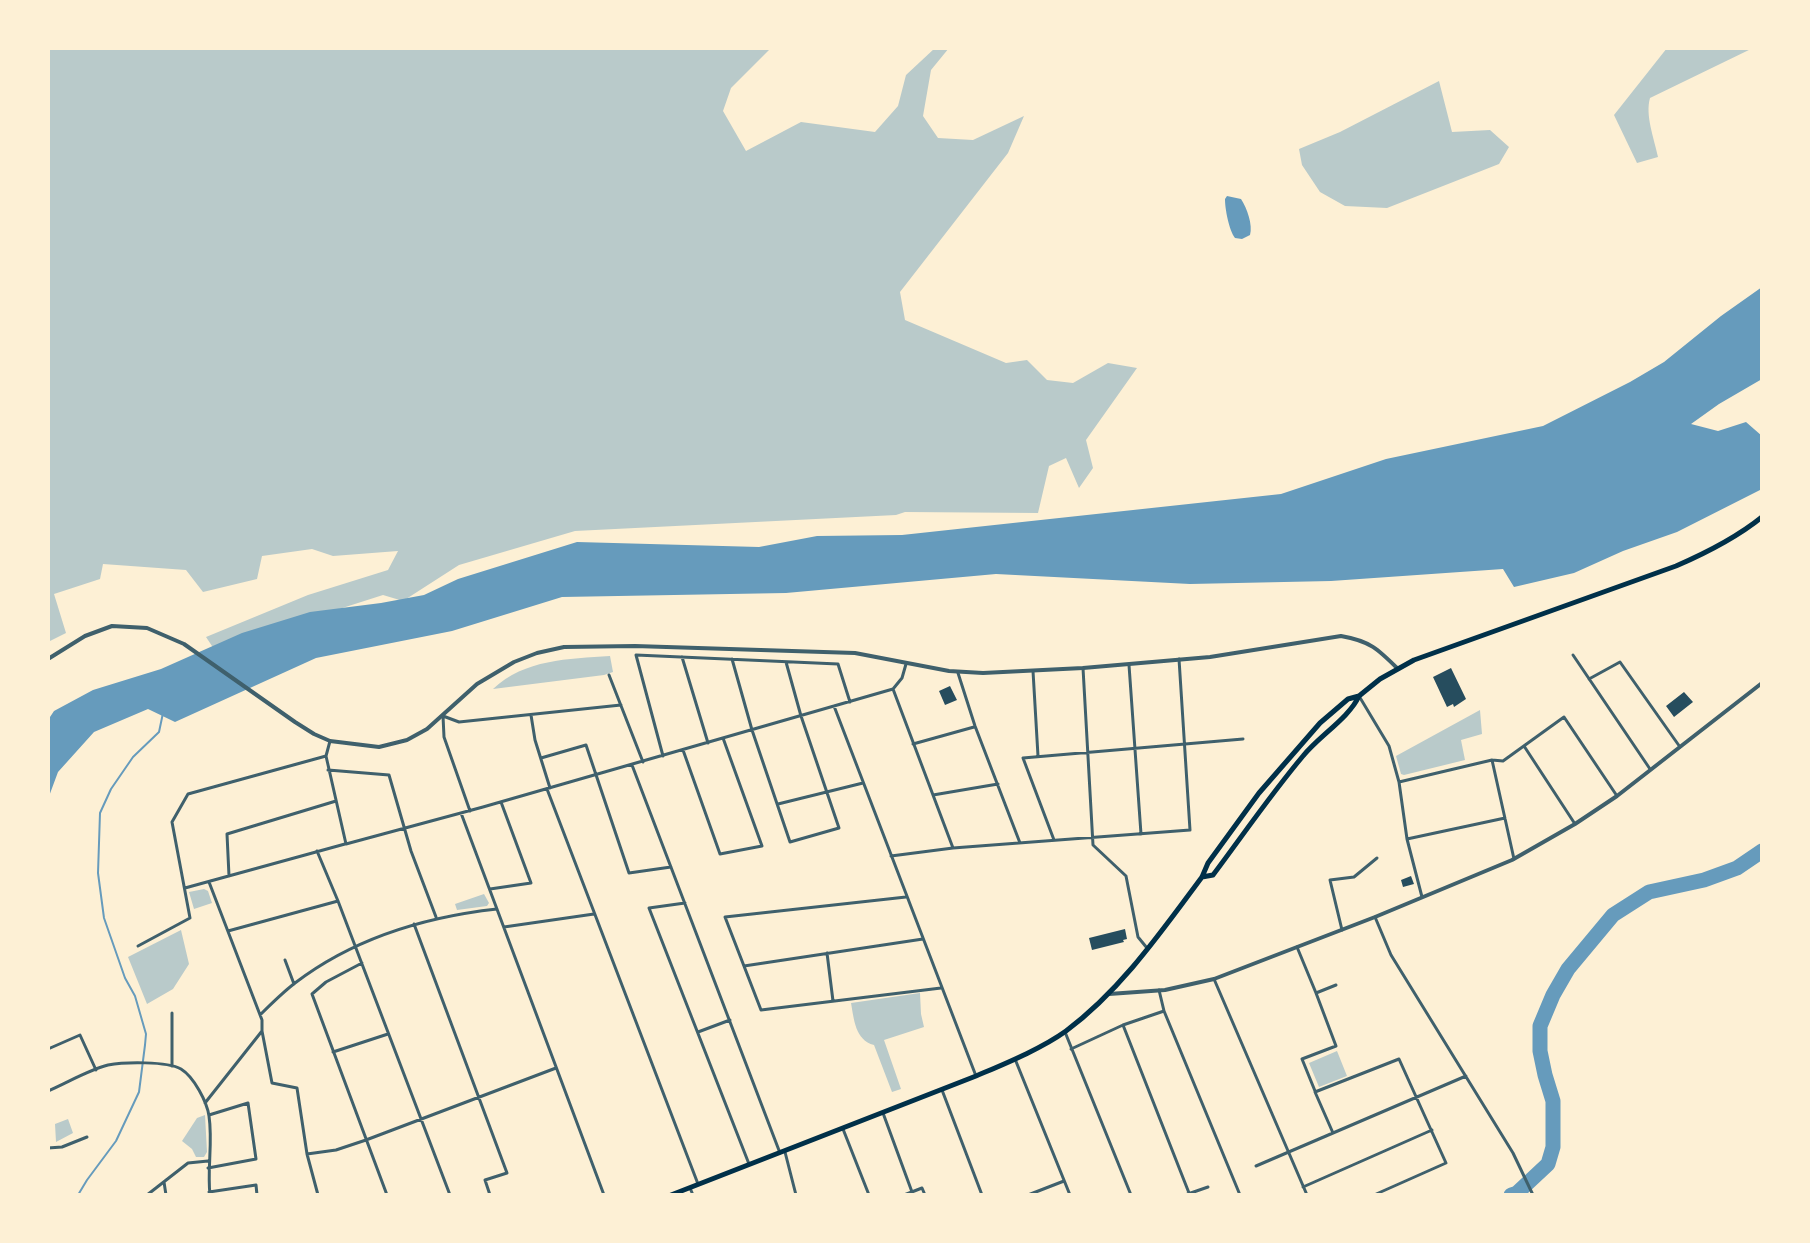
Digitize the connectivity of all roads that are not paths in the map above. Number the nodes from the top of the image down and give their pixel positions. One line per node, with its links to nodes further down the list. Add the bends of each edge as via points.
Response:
1 (1762, 517): 12 (highway, via 1706,553 1676,566 1414,660)
2 (1573, 655): 15 (street)
3 (682, 657): 5 (street); 30 (street); 39 (street, via 636,655)
4 (48, 659): 29 (street, via 86,636 112,626 147,628 184,644 295,722)
5 (732, 659): 7 (street); 26 (street)
6 (1179, 659): 8 (street); 12 (street, via 1341,636 1371,644); 32 (street)
7 (786, 662): 19 (street, via 838,664); 24 (street)
8 (1128, 663): 10 (street); 35 (street)
9 (906, 664): 13 (street); 17 (street, via 902,678); 23 (street, via 855,653 564,646 514,662 477,684)
10 (1083, 668): 11 (street); 37 (street)
11 (1033, 670): 13 (street); 40 (street)
12 (1399, 670): 18 (highway)
13 (958, 673): 25 (street)
14 (609, 675): 20 (street)
15 (1589, 679): 34 (street, via 1620,662); 45 (street)
16 (1762, 683): 34 (street)
17 (892, 689): 19 (street); 31 (street)
18 (1359, 696): 48 (street, via 1389,746); 76 (highway, via 1354,707 1303,755 1213,874); 76 (highway, via 1348,699 1294,751 1259,793)
19 (850, 702): 21 (street)
20 (621, 705): 22 (street); 43 (street)
21 (834, 706): 24 (street); 49 (street)
22 (531, 715): 23 (street, via 459,722); 41 (street)
23 (443, 716): 29 (street, via 427,729 393,744 379,747); 58 (street, via 444,737)
24 (801, 716): 26 (street); 52 (street)
25 (975, 726): 31 (street); 50 (street)
26 (753, 730): 27 (street); 57 (street)
27 (723, 738): 30 (street); 36 (street, via 762,846 720,854)
28 (1243, 739): 32 (street)
29 (330, 741): 38 (street)
30 (708, 743): 36 (street)
31 (913, 744): 53 (street)
32 (1185, 744): 35 (street); 63 (street, via 1190,830)
33 (1524, 746): 42 (street, via 1503,760); 54 (street, via 1564,717); 61 (street)
34 (1680, 747): 45 (street)
35 (1135, 748): 37 (street); 63 (street)
36 (683, 750): 39 (street)
37 (1087, 753): 40 (street); 64 (street)
38 (326, 756): 46 (street); 78 (street, via 188,794 172,822)
39 (663, 756): 43 (street)
40 (1038, 756): 66 (street, via 1023,758)
41 (541, 758): 47 (street, via 586,745); 51 (street)
42 (1492, 760): 48 (street); 60 (street)
43 (643, 762): 44 (street)
44 (632, 765): 47 (street); 74 (street)
45 (1650, 769): 54 (street)
46 (328, 770): 55 (street); 62 (street, via 389,775)
47 (596, 775): 51 (street); 74 (street, via 629,873)
48 (1399, 782): 65 (street)
49 (863, 783): 52 (street); 71 (street)
50 (998, 784): 53 (street); 67 (street)
51 (548, 789): 56 (street); 85 (street)
52 (827, 792): 57 (street); 57 (street, via 839,828 790,842)
53 (933, 795): 69 (street)
54 (1617, 795): 61 (street)
55 (336, 801): 68 (street); 75 (street, via 227,834)
56 (501, 802): 58 (street); 79 (street, via 531,884)
57 (778, 804)
58 (470, 811): 59 (street)
59 (461, 813): 62 (street); 79 (street)
60 (1505, 818): 65 (street); 73 (street)
61 (1575, 824): 73 (street)
62 (404, 828): 68 (street); 87 (street)
63 (1141, 834): 64 (street)
64 (1092, 838): 66 (street); 96 (street, via 1093,845 1126,876 1138,937)
65 (1407, 839): 81 (street)
66 (1054, 840): 67 (street)
67 (1020, 843): 69 (street)
68 (346, 844): 70 (street)
69 (953, 848): 71 (street)
70 (317, 851): 75 (street); 82 (street)
71 (891, 856): 80 (street)
72 (1377, 858): 90 (street, via 1354,877 1330,880)
73 (1514, 859): 81 (street)
74 (672, 867): 83 (street)
75 (229, 876): 77 (street)
76 (1202, 877): 96 (highway)
77 (209, 882): 78 (street); 91 (street)
78 (185, 888): 93 (street, via 190,918)
79 (490, 890): 84 (street)
80 (906, 897): 92 (street); 100 (street, via 725,917)
81 (1422, 897): 86 (street)
82 (338, 901): 91 (street); 94 (street)
83 (685, 903): 112 (street); 115 (street, via 649,908)
84 (497, 909): 87 (street); 89 (street)
85 (594, 914): 89 (street); 151 (street)
86 (1375, 917): 90 (street); 126 (street, via 1391,955)
87 (436, 918): 88 (street)
88 (414, 924): 94 (street); 130 (street)
89 (504, 927): 123 (street)
90 (1342, 930): 95 (street)
91 (228, 931): 111 (street)
92 (923, 939): 97 (street); 104 (street)
93 (138, 946)
94 (356, 947): 99 (street); 102 (street)
95 (1297, 947): 101 (street); 106 (street)
96 (1147, 948): 107 (highway)
97 (827, 953): 100 (street); 108 (street)
98 (285, 960): 102 (street)
99 (362, 963): 117 (street); 120 (street, via 312,994)
100 (744, 966): 108 (street, via 761,1010)
101 (1214, 979): 105 (street); 142 (street)
102 (294, 984): 111 (street)
103 (1336, 985): 106 (street)
104 (941, 988): 108 (street); 125 (street)
105 (1159, 990): 107 (street); 109 (street)
106 (1316, 993): 129 (street, via 1336,1046 1302,1059)
107 (1109, 994): 116 (highway)
108 (833, 1001)
109 (1164, 1011): 113 (street); 176 (street)
110 (172, 1013): 122 (street)
111 (260, 1015): 114 (street)
112 (730, 1020): 115 (street); 143 (street)
113 (1123, 1025): 119 (street); 157 (street)
114 (262, 1031): 132 (street); 144 (street, via 272,1083 297,1088)
115 (698, 1032): 146 (street)
116 (1065, 1032): 119 (street); 121 (highway)
117 (389, 1033): 120 (street); 135 (street)
118 (48, 1049): 124 (street, via 80,1035)
119 (1071, 1049): 175 (street)
120 (333, 1052): 140 (street)
121 (1015, 1059): 125 (highway); 149 (street)
122 (172, 1066): 124 (street, via 124,1063); 132 (street, via 183,1070)
123 (556, 1068): 130 (street); 165 (street)
124 (96, 1070): 128 (street)
125 (976, 1076): 127 (highway)
126 (1466, 1076): 131 (street); 179 (street)
127 (942, 1090): 133 (highway); 172 (street)
128 (48, 1092)
129 (1316, 1092): 131 (street, via 1399,1059); 138 (street)
130 (478, 1096): 135 (street); 164 (street, via 507,1173 485,1180)
131 (1417, 1097): 137 (street); 138 (street)
132 (205, 1103): 134 (street)
133 (883, 1113): 136 (highway); 155 (street)
134 (209, 1115): 145 (street); 148 (street, via 248,1103 256,1159)
135 (421, 1118): 140 (street); 163 (street)
136 (843, 1129): 143 (highway); 169 (street)
137 (1431, 1130): 153 (street); 178 (street, via 1446,1163)
138 (1333, 1133): 142 (street)
139 (87, 1137): 141 (street)
140 (366, 1140): 144 (street); 162 (street)
141 (48, 1148)
142 (1289, 1152): 147 (street); 153 (street)
143 (783, 1153): 146 (highway); 168 (street)
144 (307, 1154): 161 (street)
145 (208, 1161): 148 (street); 150 (street, via 188,1163)
146 (749, 1165): 151 (highway)
147 (1256, 1166)
148 (208, 1168): 156 (street)
149 (1064, 1181): 173 (street); 174 (street)
150 (164, 1182): 158 (street); 159 (street)
151 (698, 1184): 154 (highway)
152 (1208, 1186): 157 (street)
153 (1303, 1187): 177 (street)
154 (690, 1188): 166 (highway); 167 (street)
155 (912, 1192): 170 (street); 171 (street, via 922,1188)
156 (210, 1194): 160 (street, via 256,1185)
157 (1187, 1194)
158 (147, 1195)
159 (166, 1195)
160 (257, 1195)
161 (318, 1195)
162 (387, 1195)
163 (450, 1195)
164 (490, 1195)
165 (604, 1195)
166 (671, 1195)
167 (693, 1195)
168 (796, 1195)
169 (869, 1195)
170 (904, 1195)
171 (925, 1195)
172 (982, 1195)
173 (1028, 1195)
174 (1070, 1195)
175 (1131, 1195)
176 (1240, 1195)
177 (1307, 1195)
178 (1374, 1195)
179 (1533, 1195)

